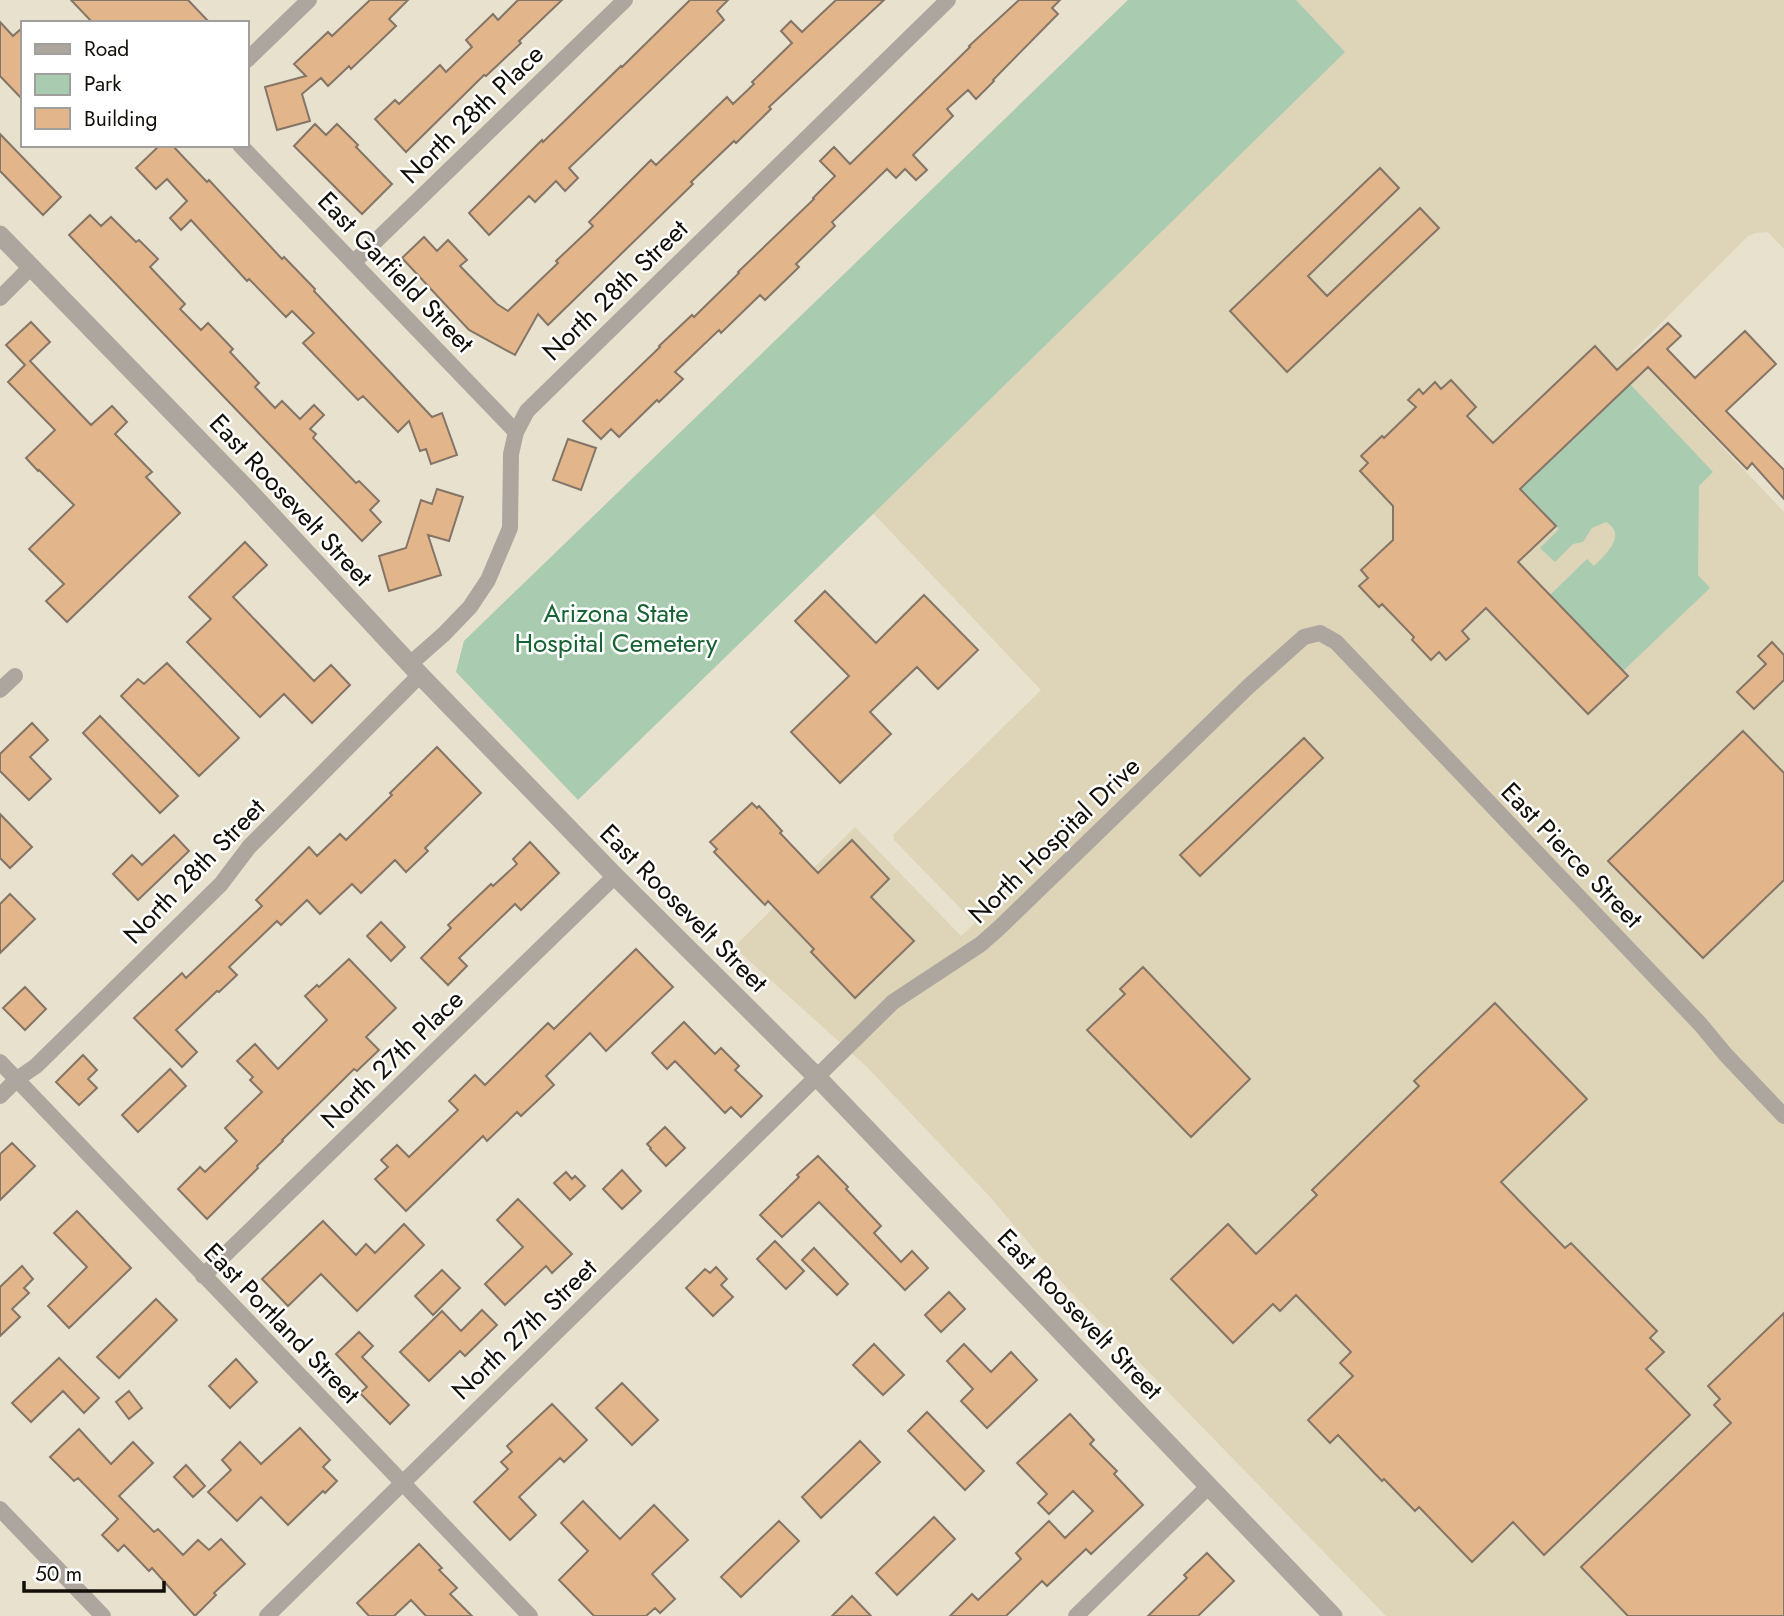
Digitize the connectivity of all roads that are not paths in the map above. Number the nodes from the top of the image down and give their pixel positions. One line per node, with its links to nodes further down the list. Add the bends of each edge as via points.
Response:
1 (309, 0): 4 (street)
2 (625, 0): 7 (street, North 28th Place)
3 (948, 0): 10 (street, North 28th Street, via 553,385 527,411)
4 (248, 59)
5 (242, 147): 7 (street, East Garfield Street)
6 (0, 235): 8 (street, East Roosevelt Street)
7 (353, 263): 10 (street, East Garfield Street)
8 (31, 267): 9 (street); 12 (street, East Roosevelt Street)
9 (0, 298)
10 (516, 432): 12 (street, North 28th Street, via 510,528 488,580)
11 (1320, 633): 17 (street, North Hospital Drive, via 1304,637 1257,679 981,944 893,1002); 20 (street, East Pierce Street, via 1336,642)
12 (415, 670): 15 (street, East Roosevelt Street); 18 (street, North 28th Street, via 248,847 221,884 36,1066)
13 (15, 676): 14 (street)
14 (0, 690)
15 (615, 876): 17 (street, East Roosevelt Street); 21 (street, North 27th Place)
16 (0, 1062): 18 (street, East Portland Street)
17 (817, 1077): 22 (street, North 27th Street); 23 (street, East Roosevelt Street)
18 (17, 1079): 19 (street, North 28th Street); 21 (street, East Portland Street)
19 (0, 1096)
20 (1784, 1116)
21 (204, 1276): 22 (street, East Portland Street)
22 (401, 1482): 26 (street, North 27th Street); 27 (street, East Portland Street)
23 (1209, 1486): 28 (street); 29 (street, East Roosevelt Street)
24 (0, 1509): 25 (street)
25 (103, 1616)
26 (267, 1616)
27 (530, 1616)
28 (1076, 1616)
29 (1333, 1616)

